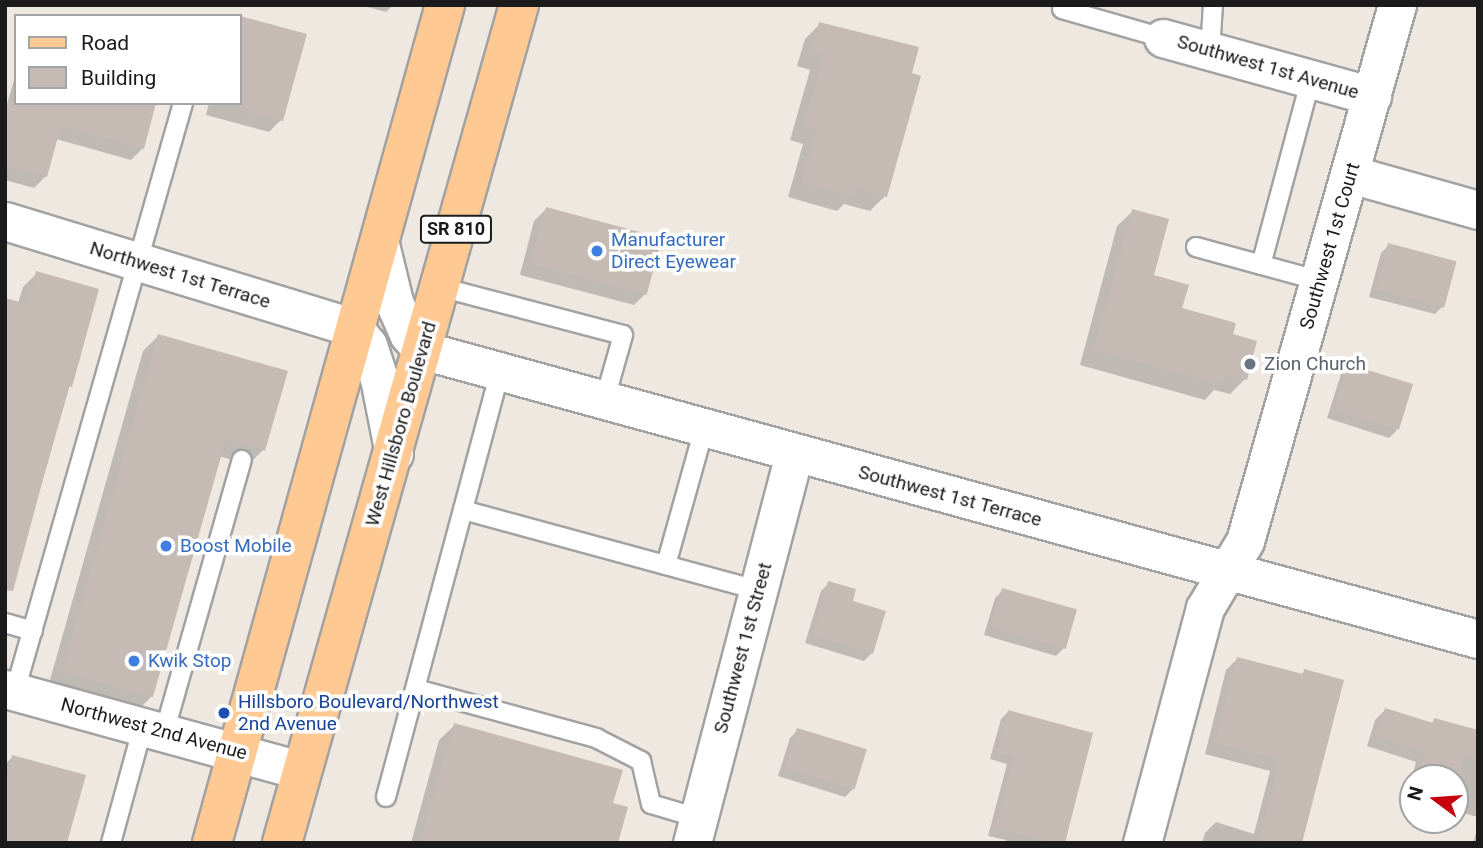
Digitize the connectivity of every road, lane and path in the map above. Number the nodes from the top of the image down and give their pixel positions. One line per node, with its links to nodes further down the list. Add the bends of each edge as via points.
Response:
1 (445, 5): 14 (main road)
2 (519, 5): 19 (main road, West Hillsboro Boulevard / SR 810)
3 (1213, 5): 7 (lane)
4 (1397, 5): 9 (street, Southwest 1st Court)
5 (1062, 9): 6 (lane)
6 (1163, 38): 7 (street, Southwest 1st Avenue)
7 (1210, 51): 8 (street, Southwest 1st Avenue)
8 (1311, 79): 9 (street, Southwest 1st Avenue); 17 (lane)
9 (1372, 96): 11 (street, Southwest 1st Court)
10 (182, 105): 16 (lane)
11 (1350, 174): 12 (street); 18 (street, Southwest 1st Court)
12 (1478, 210)
13 (5, 221): 16 (street, Northwest 1st Terrace)
14 (379, 240): 20 (main road); 21 (street, via 394,302 408,334)
15 (1196, 247): 17 (lane)
16 (137, 262): 20 (street, Northwest 1st Terrace); 33 (lane)
17 (1261, 265): 18 (lane)
18 (1320, 281): 30 (street, Southwest 1st Court, via 1245,541)
19 (440, 287): 21 (main road, West Hillsboro Boulevard / SR 810); 23 (lane, via 623,335)
20 (354, 328): 25 (street, via 368,345 379,378); 38 (main road)
21 (422, 350): 22 (street, Southwest 1st Terrace); 25 (main road, West Hillsboro Boulevard / SR 810)
22 (500, 373): 23 (street, Southwest 1st Terrace); 28 (lane)
23 (604, 402): 24 (street, Southwest 1st Terrace)
24 (704, 429): 26 (street, Southwest 1st Terrace); 29 (lane)
25 (394, 454): 39 (main road, West Hillsboro Boulevard / SR 810)
26 (794, 454): 30 (street, Southwest 1st Terrace); 31 (street, Southwest 1st Street)
27 (242, 460): 37 (lane)
28 (463, 510): 29 (lane); 35 (lane)
29 (666, 565): 31 (lane)
30 (1226, 572): 34 (street, Southwest 1st Terrace); 45 (street, Southwest 1st Court, via 1205,608)
31 (758, 590): 41 (street, Southwest 1st Street)
32 (5, 623): 33 (lane)
33 (33, 631): 36 (lane)
34 (1478, 639)
35 (416, 689): 40 (lane); 41 (lane, via 596,738 641,761 651,804)
36 (10, 690): 37 (street, Northwest 2nd Avenue)
37 (153, 730): 38 (street, Northwest 2nd Avenue); 42 (lane)
38 (236, 752): 39 (street, Northwest 2nd Avenue); 43 (main road)
39 (302, 771): 44 (main road, West Hillsboro Boulevard / SR 810)
40 (386, 797)
41 (695, 831)
42 (111, 843)
43 (212, 843)
44 (282, 843)
45 (1142, 843)

